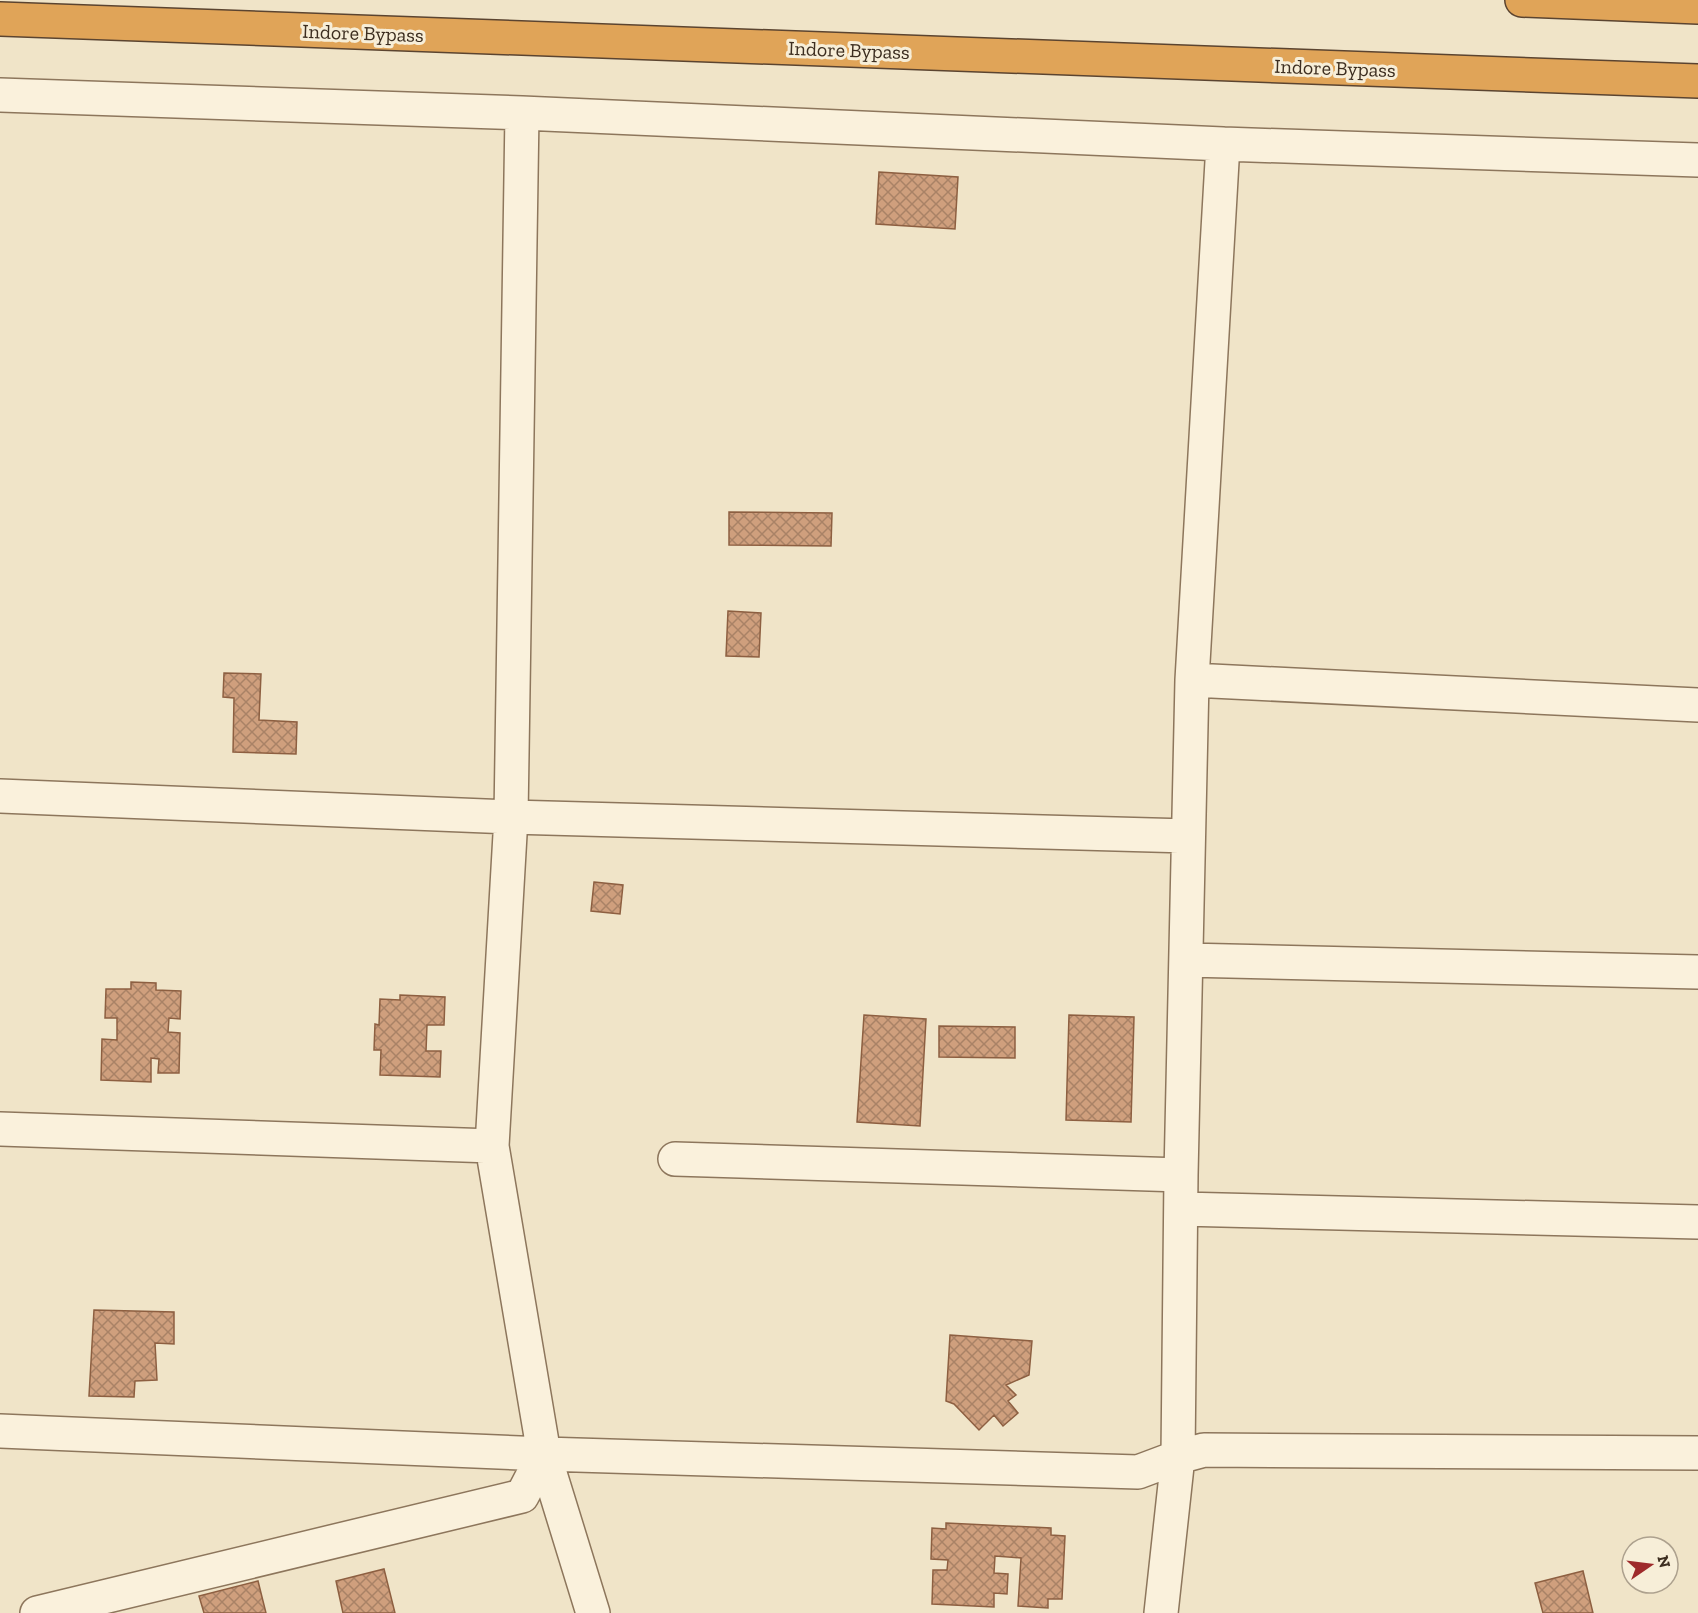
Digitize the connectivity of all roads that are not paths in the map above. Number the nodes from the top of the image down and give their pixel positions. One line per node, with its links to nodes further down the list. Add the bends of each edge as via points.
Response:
1 (1522, 0): 2 (highway)
2 (1698, 6)
3 (0, 19): 4 (highway, Indore Bypass)
4 (1698, 81)
5 (0, 95): 6 (street)
6 (522, 113): 7 (street); 12 (street)
7 (1223, 144): 8 (street); 9 (street)
8 (1698, 160)
9 (1192, 680): 10 (street); 13 (street)
10 (1698, 705)
11 (0, 796): 12 (street)
12 (511, 817): 13 (street); 17 (street)
13 (1188, 836): 14 (street)
14 (1186, 960): 15 (street); 19 (street)
15 (1698, 972)
16 (0, 1129): 17 (street)
17 (492, 1146): 24 (street)
18 (675, 1159): 19 (street)
19 (1181, 1175): 20 (street)
20 (1181, 1209): 21 (street); 25 (street)
21 (1698, 1222)
22 (0, 1431): 24 (street)
23 (1698, 1453): 25 (street, via 1204,1450)
24 (544, 1454): 25 (street, via 1138,1472); 26 (street, via 522,1496); 28 (street)
25 (1178, 1457): 29 (street)
26 (72, 1609): 27 (street)
27 (37, 1613)
28 (593, 1613)
29 (1161, 1613)

